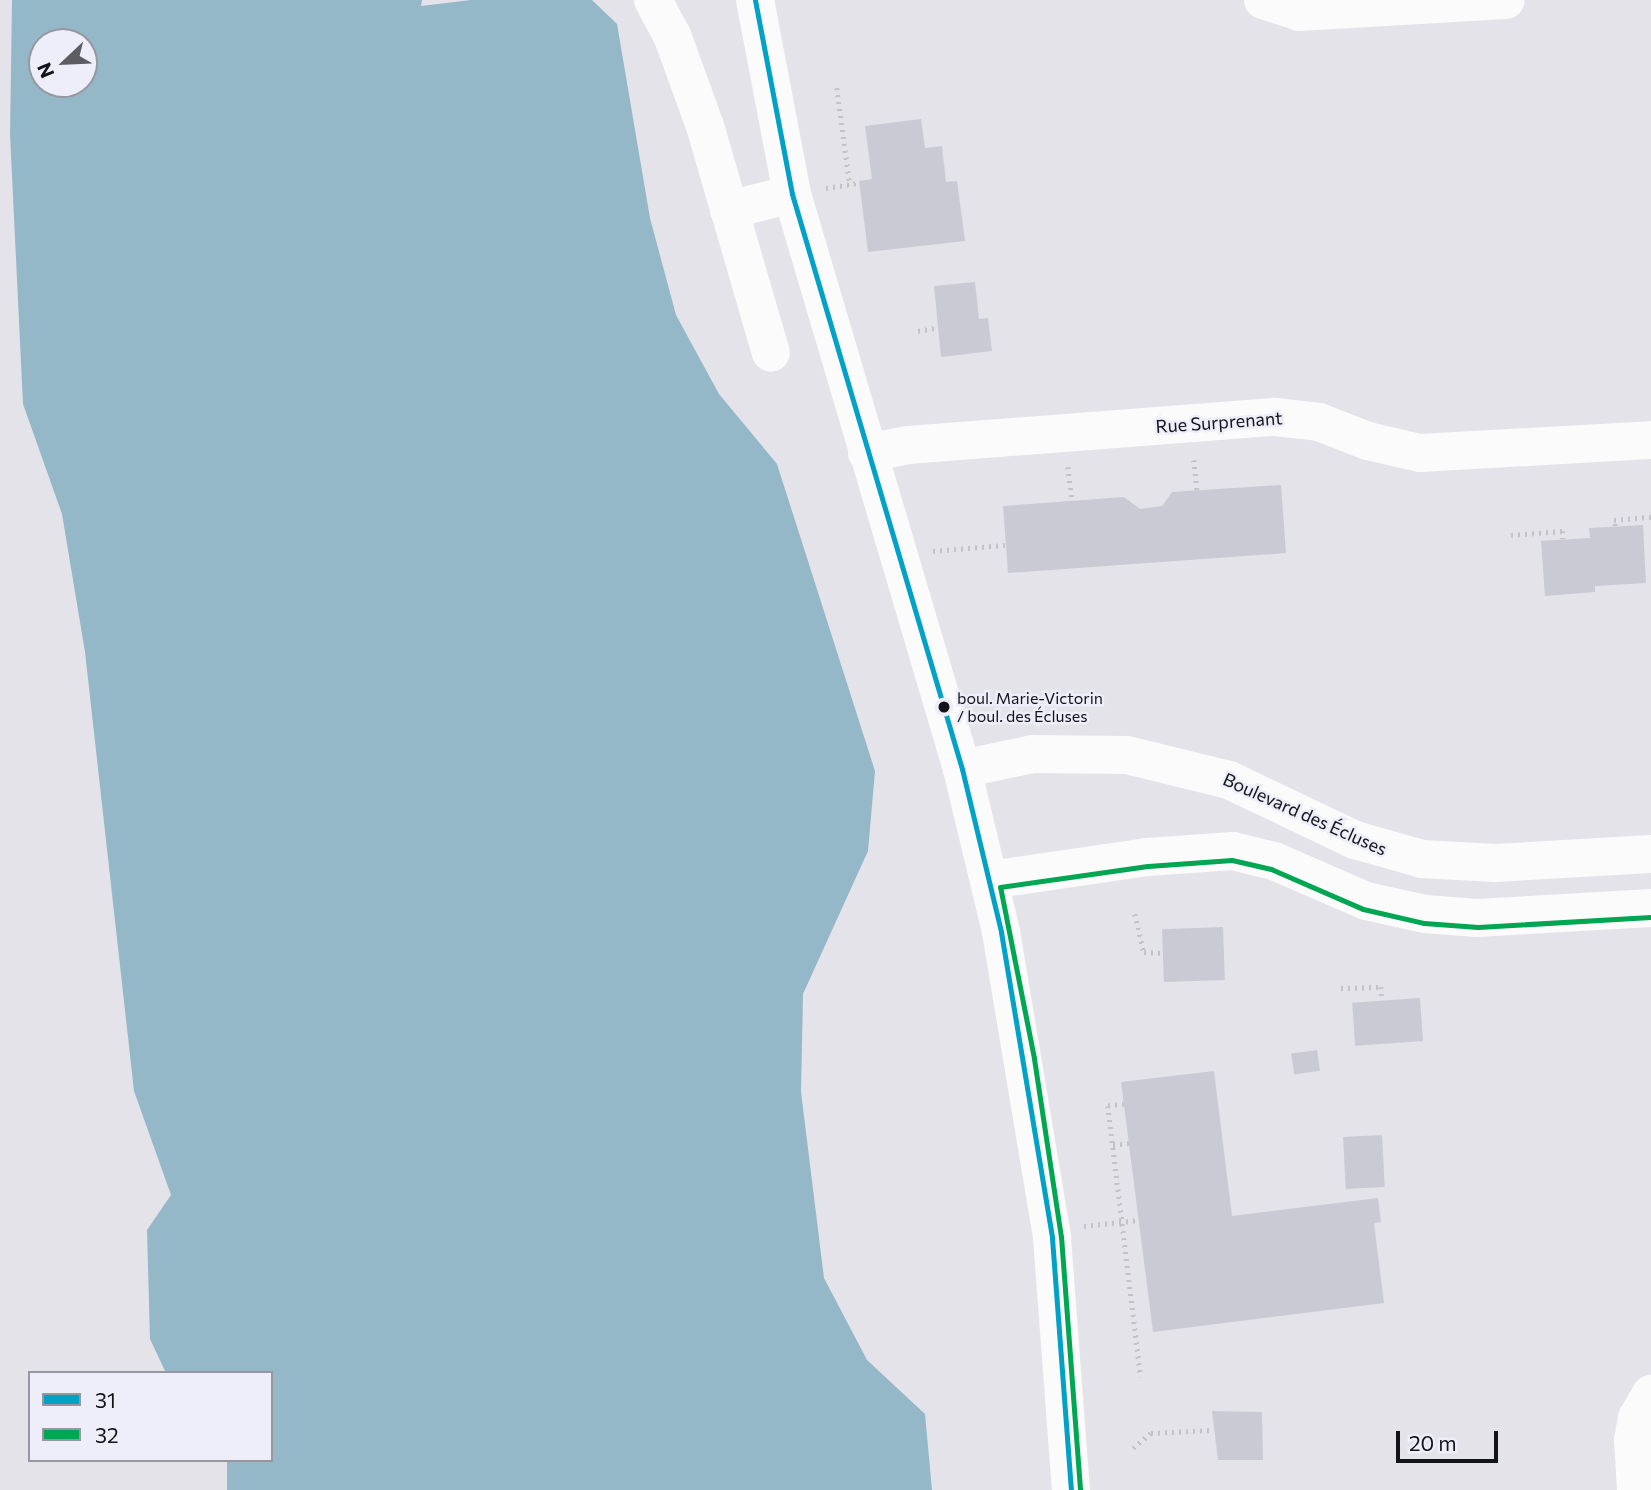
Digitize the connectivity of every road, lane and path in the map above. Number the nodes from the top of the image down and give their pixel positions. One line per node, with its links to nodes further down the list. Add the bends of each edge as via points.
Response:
1 (653, 0): 9 (street, via 682,61)
2 (755, 0): 8 (street)
3 (1263, 0): 4 (street, via 1299,12)
4 (1506, 0)
5 (837, 88): 7 (path)
6 (859, 183): 7 (path)
7 (850, 185): 8 (path)
8 (804, 192): 9 (street); 14 (street)
9 (729, 210): 12 (street)
10 (938, 327): 11 (path)
11 (918, 331)
12 (771, 353)
13 (1651, 440): 14 (street, Rue Surprenant, via 1420,453 1368,441 1319,422 1275,416 908,445)
14 (867, 453): 21 (street)
15 (1651, 517): 16 (path, via 1614,520)
16 (1615, 526)
17 (1511, 535): 18 (path, via 1563,531)
18 (1563, 539)
19 (1005, 545): 20 (path)
20 (924, 551)
21 (962, 769): 22 (street, Boulevard des Écluses, via 1033,754 1127,755 1219,776 1355,840 1422,859 1495,863); 23 (street)
22 (1651, 854)
23 (990, 880): 24 (street, via 1147,857 1233,851 1274,861 1366,901 1425,914 1477,918); 39 (street, via 1026,1059 1050,1226)
24 (1651, 908)
25 (1135, 914): 26 (path, via 1144,952)
26 (1163, 953)
27 (1341, 988): 28 (path, via 1381,987)
28 (1382, 1001)
29 (1124, 1104): 31 (path, via 1108,1106)
30 (1129, 1143): 31 (path)
31 (1114, 1146): 33 (path)
32 (1139, 1220): 33 (path)
33 (1122, 1222): 34 (path); 35 (path)
34 (1076, 1226)
35 (1140, 1377)
36 (1651, 1394): 40 (street, via 1637,1418 1633,1440)
37 (1212, 1430): 38 (path, via 1151,1433)
38 (1133, 1448)
39 (1071, 1490)
40 (1636, 1490)

